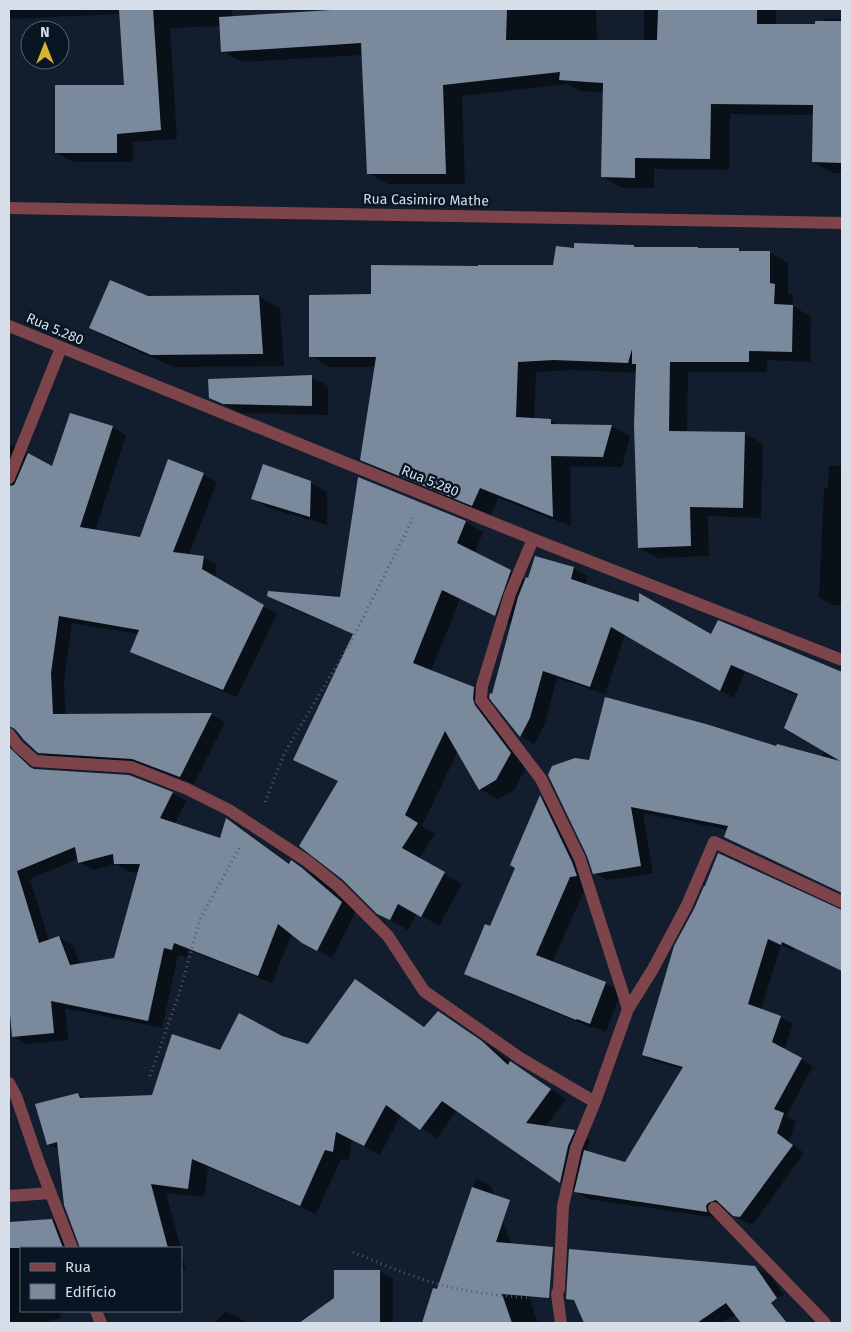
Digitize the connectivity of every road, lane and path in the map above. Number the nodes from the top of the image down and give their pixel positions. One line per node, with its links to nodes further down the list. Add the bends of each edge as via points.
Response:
1 (9, 208): 2 (street, Rua Casimiro Mathe)
2 (842, 223)
3 (9, 326): 4 (street, Rua 5.280)
4 (61, 348): 5 (street); 6 (street, Rua 5.280)
5 (9, 478)
6 (425, 495): 7 (street, Rua 5.280); 10 (path, via 354,636 284,752)
7 (533, 539): 8 (street, Rua 5.280); 13 (street, via 510,594 482,686 481,700 541,779 580,859)
8 (842, 660)
9 (9, 734): 16 (street, via 35,761 131,768 187,789 229,810 307,861 338,886 388,936 424,991 520,1058)
10 (263, 807)
11 (243, 842): 14 (path, via 200,919 180,991)
12 (842, 902): 13 (street, via 714,842 686,905)
13 (628, 1009): 16 (street)
14 (150, 1076)
15 (9, 1084): 17 (street)
16 (595, 1102): 22 (street, via 576,1148 563,1206)
17 (50, 1193): 18 (street); 20 (street)
18 (9, 1196)
19 (714, 1208): 24 (street)
20 (72, 1247)
21 (353, 1252): 22 (path, via 401,1272 462,1290 544,1299)
22 (557, 1294): 23 (street)
23 (561, 1323)
24 (825, 1323)

